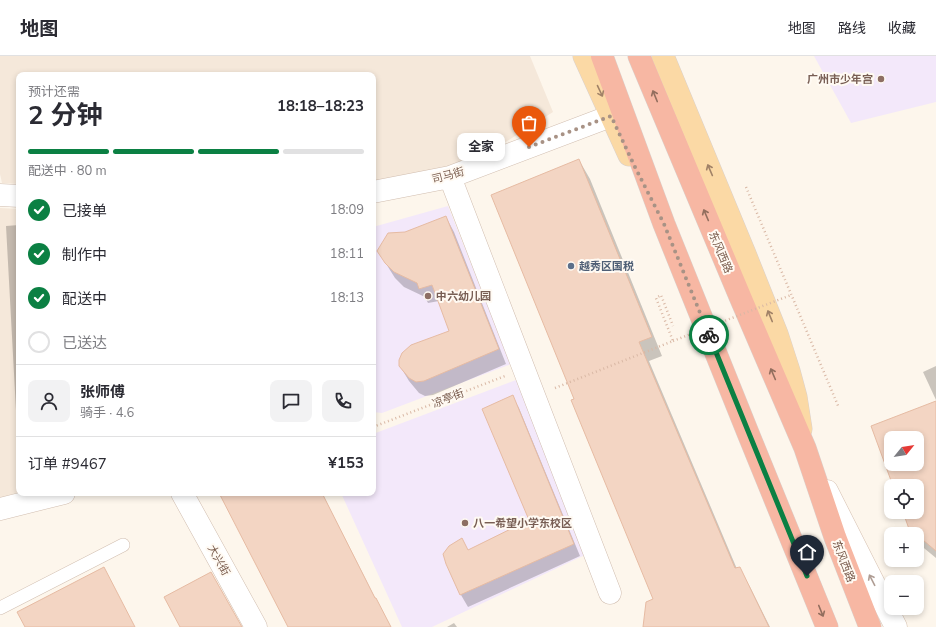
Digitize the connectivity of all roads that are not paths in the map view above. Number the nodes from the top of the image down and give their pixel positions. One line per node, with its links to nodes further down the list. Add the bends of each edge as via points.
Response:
1 (584, 56): 5 (main road, one-way to 5)
2 (602, 56): 10 (highway)
3 (639, 56): 11 (highway, 东风西路, one-way to 3)
4 (663, 56): 11 (main road, 东风西路, one-way to 4, via 796,397 777,334)
5 (611, 116): 6 (street, 司马街); 10 (main road)
6 (450, 177): 7 (street, 司马街); 16 (street)
7 (376, 191)
8 (0, 195): 9 (street)
9 (16, 196)
10 (664, 224): 19 (highway, one-way to 19)
11 (805, 448): 20 (highway, 东风西路, via 835,537); 21 (street, one-way to 11)
12 (52, 496): 14 (street)
13 (184, 496): 18 (street, 大兴街)
14 (0, 509)
15 (122, 545): 17 (lane)
16 (610, 593)
17 (0, 608)
18 (256, 627)
19 (827, 627)
20 (870, 627)
21 (896, 627)

